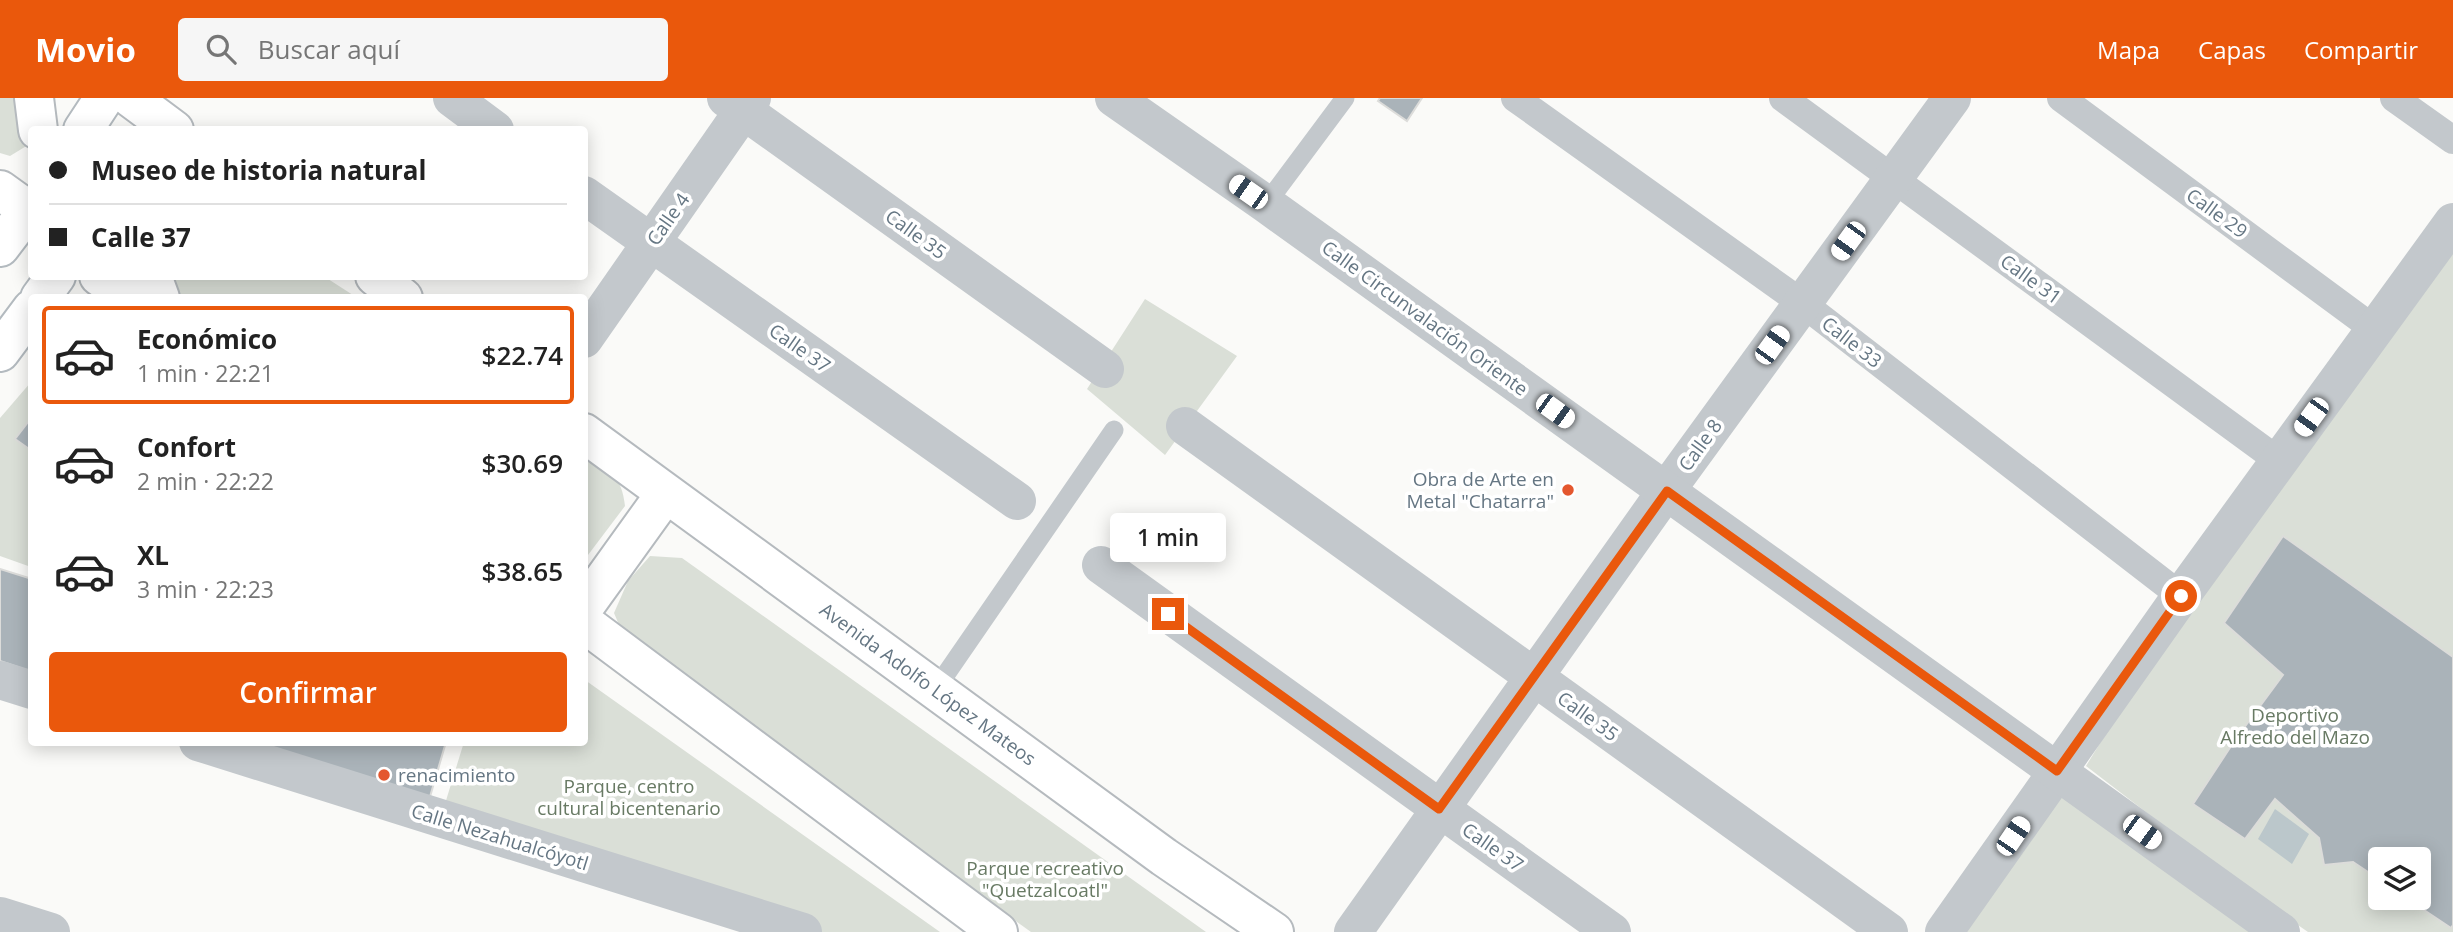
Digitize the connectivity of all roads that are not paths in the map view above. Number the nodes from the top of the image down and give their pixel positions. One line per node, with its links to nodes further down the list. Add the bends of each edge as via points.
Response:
1 (34, 98): 14 (main road)
2 (104, 98): 15 (main road)
3 (116, 98): 13 (main road)
4 (452, 98): 16 (street)
5 (1114, 98): 20 (street, Calle Circunvalación Oriente)
6 (1345, 98): 20 (lane)
7 (1515, 98): 29 (street, Calle 33)
8 (1783, 98): 18 (street, Calle 31)
9 (1952, 98): 18 (street, Calle 8)
10 (2061, 98): 31 (street, Calle 29)
11 (2394, 98): 17 (street)
12 (741, 102): 23 (street, Calle 4); 34 (street, Calle 35)
13 (151, 117)
14 (38, 126)
15 (86, 126)
16 (490, 126)
17 (2453, 140)
18 (1894, 178): 29 (street, Calle 8); 38 (street, Calle 31)
19 (588, 198): 23 (street, Calle 37)
20 (1266, 204): 39 (street, Calle Circunvalación Oriente)
21 (23, 205): 24 (main road)
22 (2453, 222): 31 (street)
23 (651, 243): 32 (street, Calle 4); 41 (street, Calle 37)
24 (0, 247)
25 (104, 280): 27 (main road)
26 (379, 280): 28 (main road)
27 (124, 294)
28 (398, 294)
29 (1802, 303): 39 (street, Calle 8); 43 (street, Calle 33)
30 (28, 314): 33 (main road)
31 (2374, 329): 38 (street)
32 (588, 334)
33 (0, 352)
34 (1105, 369)
35 (1185, 426): 46 (street, Calle 35)
36 (1114, 430): 49 (lane)
37 (588, 436): 40 (main road, Avenida Adolfo López Mateos)
38 (2279, 461): 43 (street)
39 (1667, 491): 46 (street, Calle 8); 51 (street, Calle Circunvalación Oriente)
40 (666, 493): 44 (main road); 49 (main road, Avenida Adolfo López Mateos)
41 (1017, 501)
42 (1101, 565): 52 (street, Calle 37)
43 (2181, 596): 51 (street)
44 (588, 601)
45 (588, 626): 56 (main road)
46 (1533, 677): 52 (street, Calle 8); 60 (street, Calle 35)
47 (0, 680): 48 (street)
48 (28, 689)
49 (935, 690): 57 (main road, Avenida Adolfo López Mateos)
50 (211, 746): 55 (street, Calle Nezahualcóyotl)
51 (2057, 771): 61 (street); 62 (street, Calle Circunvalación Oriente)
52 (1439, 809): 58 (street, Calle 8); 59 (street, Calle 37)
53 (0, 916): 54 (street)
54 (51, 932)
55 (803, 932)
56 (998, 932)
57 (1274, 932)
58 (1353, 932)
59 (1612, 932)
60 (1889, 932)
61 (1944, 932)
62 (2281, 932)

